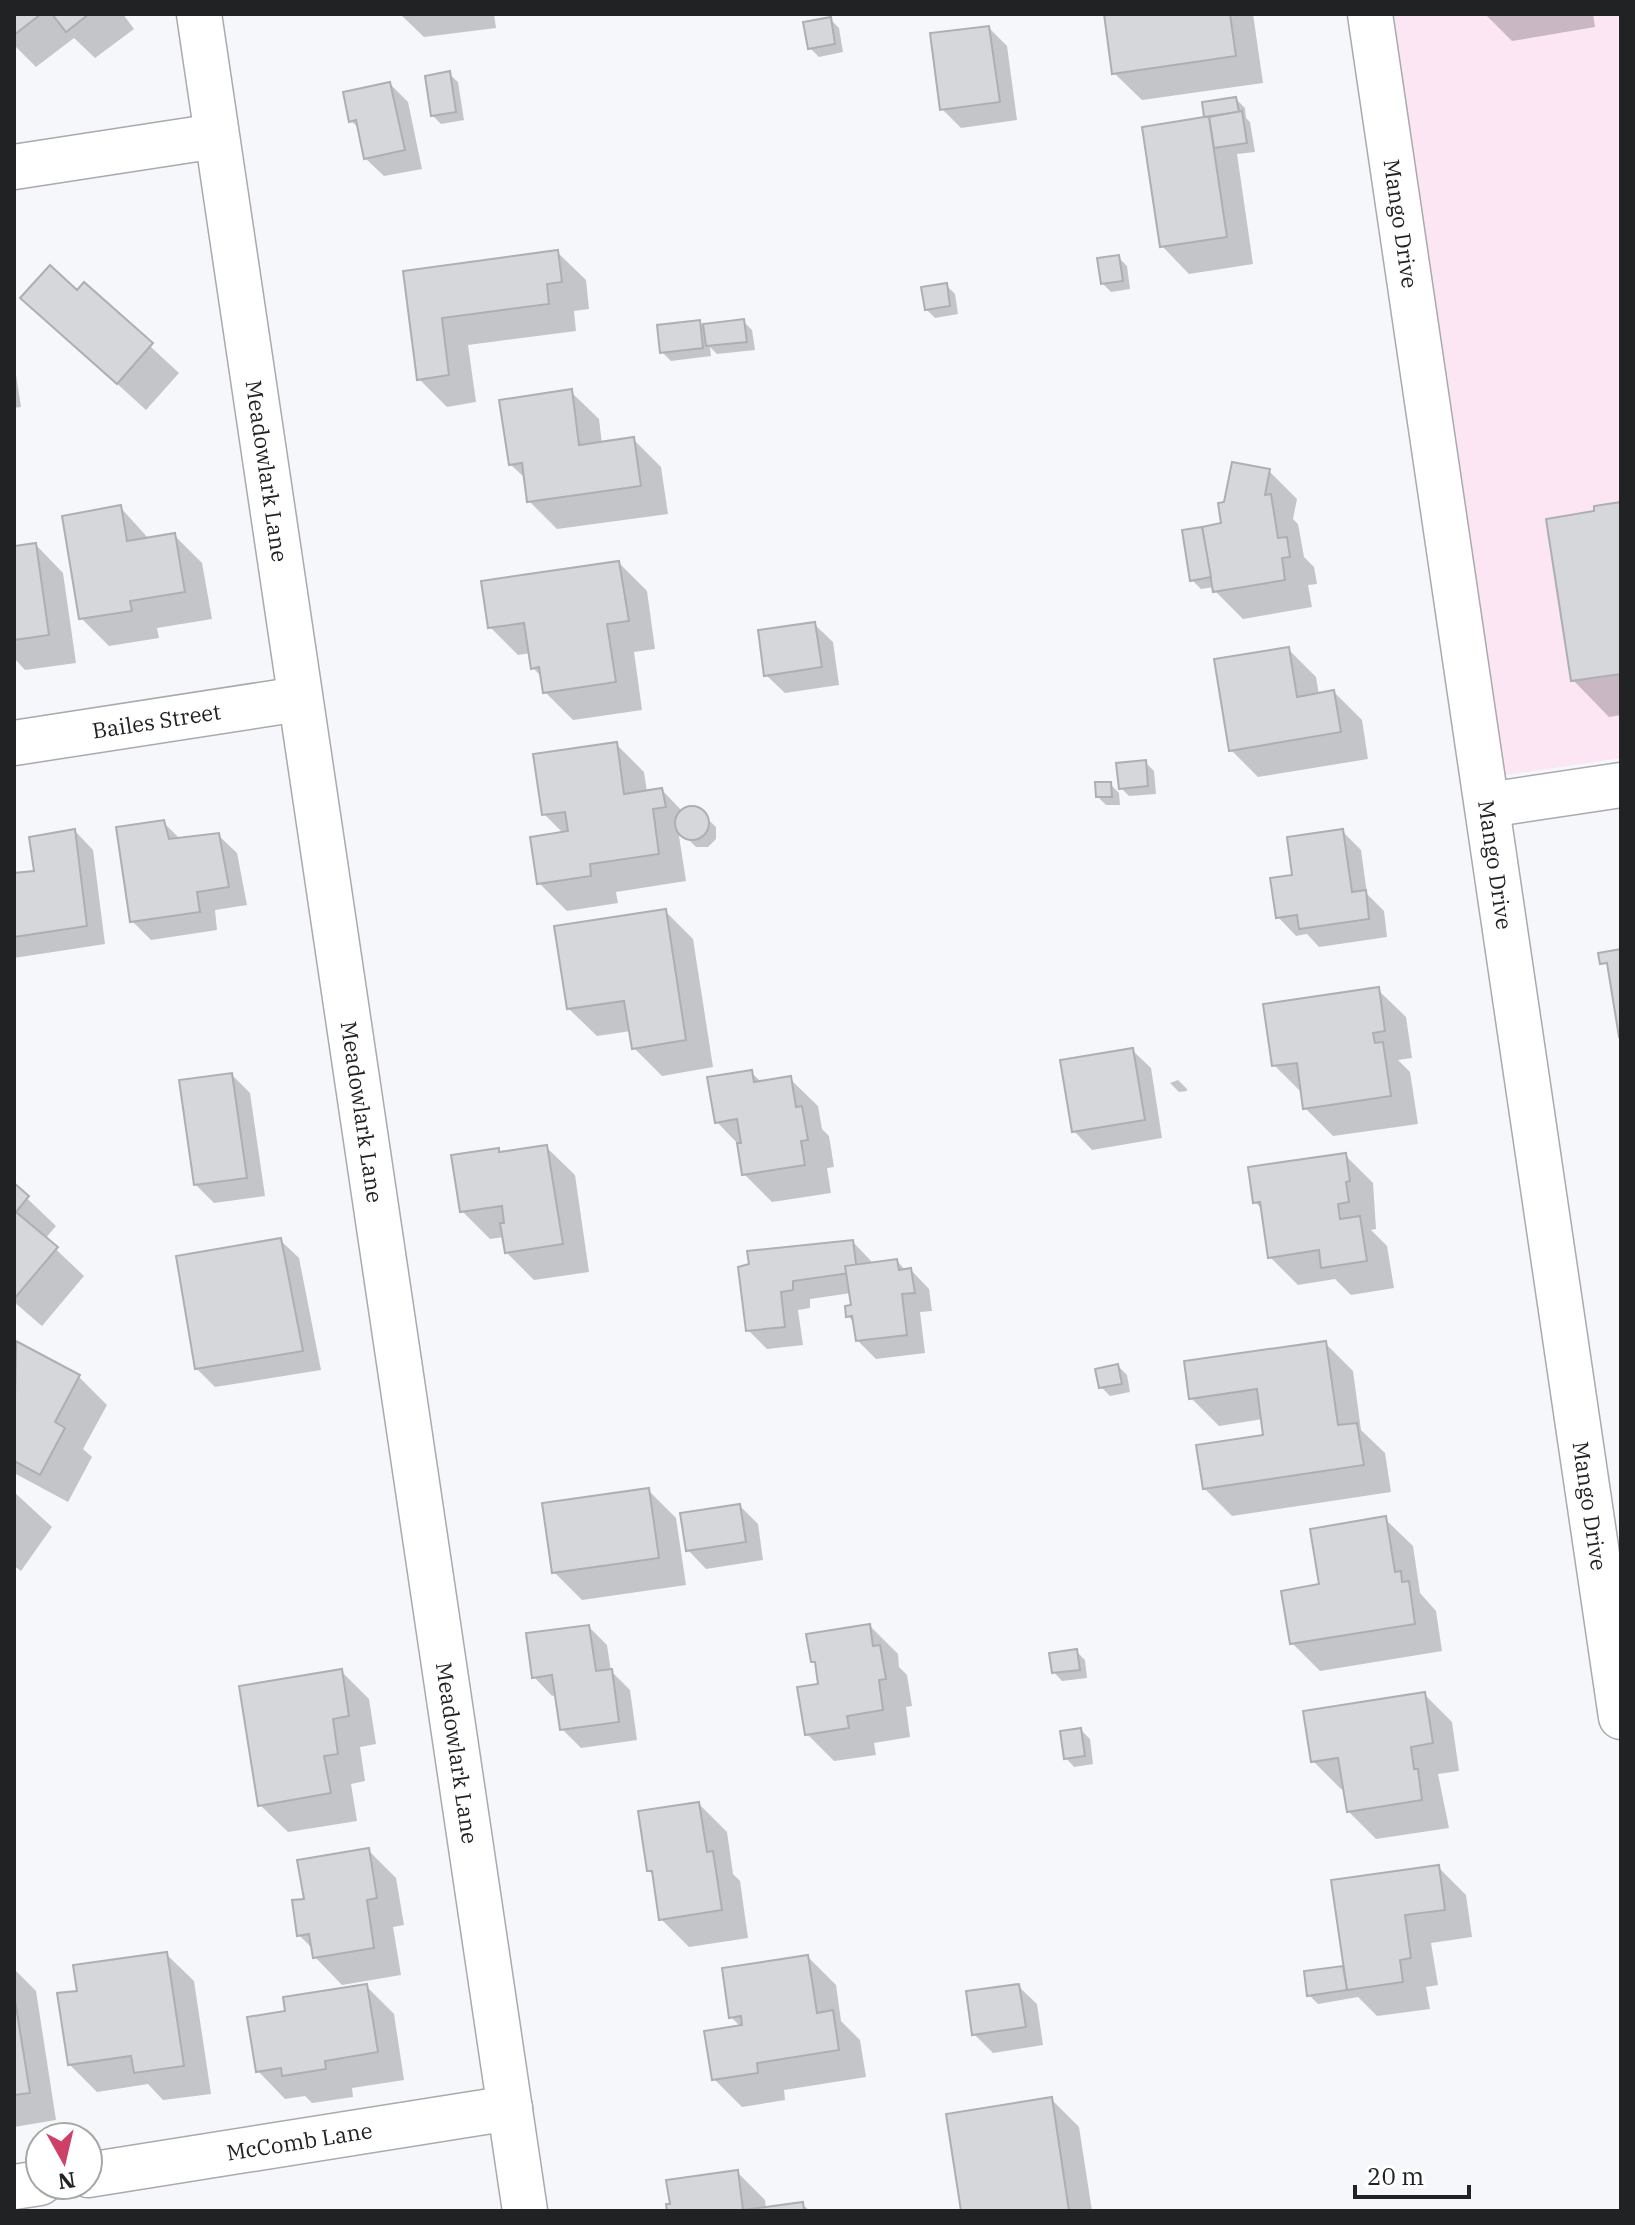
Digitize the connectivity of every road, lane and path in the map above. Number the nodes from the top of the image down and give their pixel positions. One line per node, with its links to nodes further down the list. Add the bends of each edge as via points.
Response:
1 (199, 14): 3 (street, Meadowlark Lane)
2 (1370, 14): 8 (street, Mango Drive)
3 (216, 136): 4 (street); 5 (street, Meadowlark Lane)
4 (14, 167)
5 (299, 699): 6 (street, Bailes Street); 10 (street, Meadowlark Lane)
6 (14, 743)
7 (1621, 785): 8 (street)
8 (1488, 805): 9 (street, Mango Drive)
9 (1621, 1717)
10 (510, 2108): 11 (street, McComb Lane); 12 (street, Meadowlark Lane)
11 (104, 2172)
12 (525, 2211)

